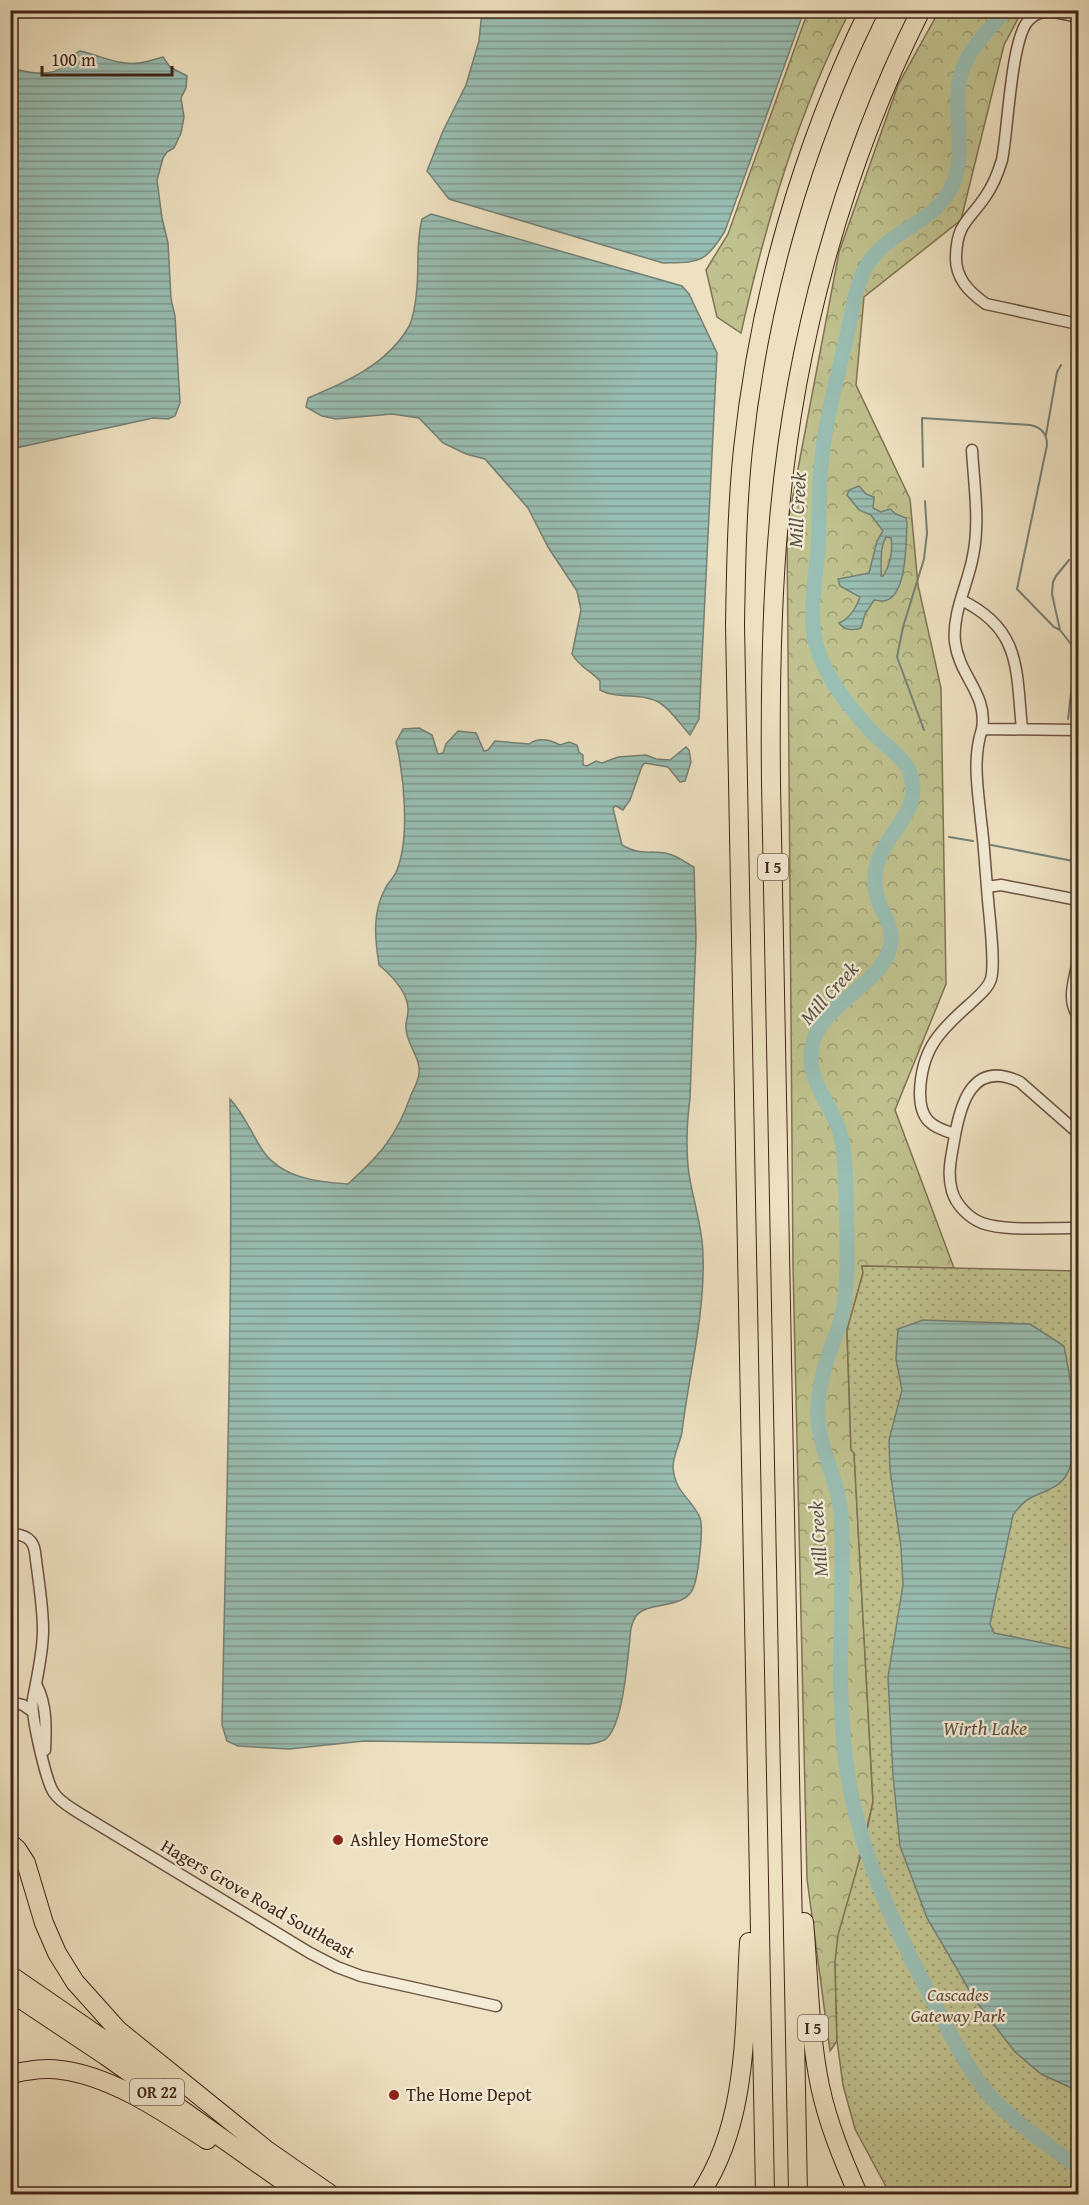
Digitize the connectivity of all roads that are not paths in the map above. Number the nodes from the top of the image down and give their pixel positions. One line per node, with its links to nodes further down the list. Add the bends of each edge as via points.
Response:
1 (869, 10): 24 (highway, I 5, via 820,125 789,215 756,356 740,483 735,637)
2 (921, 10): 23 (highway, I 5, via 862,146 819,289 791,424 775,566 770,661 771,783)
3 (1078, 17): 4 (street, via 1042,12 1024,27 997,175 961,228 956,260 961,280 986,304)
4 (1078, 324)
5 (972, 450): 6 (street, via 977,522 974,554)
6 (962, 600): 7 (street, via 955,642 963,669 983,709); 8 (street, via 989,616 1005,635 1016,665)
7 (982, 729): 8 (street); 10 (street, via 975,756 976,790)
8 (1022, 729): 9 (street)
9 (1078, 730)
10 (987, 887): 11 (street, via 1001,885); 15 (street, via 991,979 930,1047 920,1086 922,1112 928,1121)
11 (1078, 900)
12 (1078, 960): 13 (street, via 1071,1000)
13 (1078, 1016)
14 (1078, 1133): 15 (street, via 1020,1082 998,1075 978,1081 969,1091)
15 (955, 1134): 16 (street, via 949,1173 952,1192 956,1202 972,1217 995,1226)
16 (1078, 1228)
17 (10, 1534): 18 (street, Hagers Grove Road Southeast, via 29,1538 35,1552 43,1628)
18 (37, 1686): 20 (street, Hagers Grove Road Southeast); 21 (street, Hagers Grove Road Southeast, via 44,1709)
19 (10, 1702): 20 (street)
20 (33, 1712): 21 (street, Hagers Grove Road Southeast)
21 (44, 1759): 27 (street, Hagers Grove Road Southeast, via 52,1791 65,1804 310,1953 362,1976)
22 (10, 1843): 29 (highway, via 26,1863 57,1953 82,1990 126,2036)
23 (792, 1855): 35 (highway, I 5); 36 (highway, I 5, via 802,1900 820,2087)
24 (759, 1866): 33 (highway, via 741,2076 726,2142); 34 (highway, I 5)
25 (10, 1975): 29 (highway, OR 22)
26 (10, 1992): 30 (highway, OR 22)
27 (496, 2006)
28 (11, 2074): 30 (highway, via 45,2068 100,2080)
29 (274, 2156): 32 (highway, OR 22)
30 (275, 2176): 31 (highway, OR 22)
31 (302, 2194)
32 (330, 2194)
33 (700, 2194)
34 (765, 2194)
35 (798, 2194)
36 (858, 2194)

